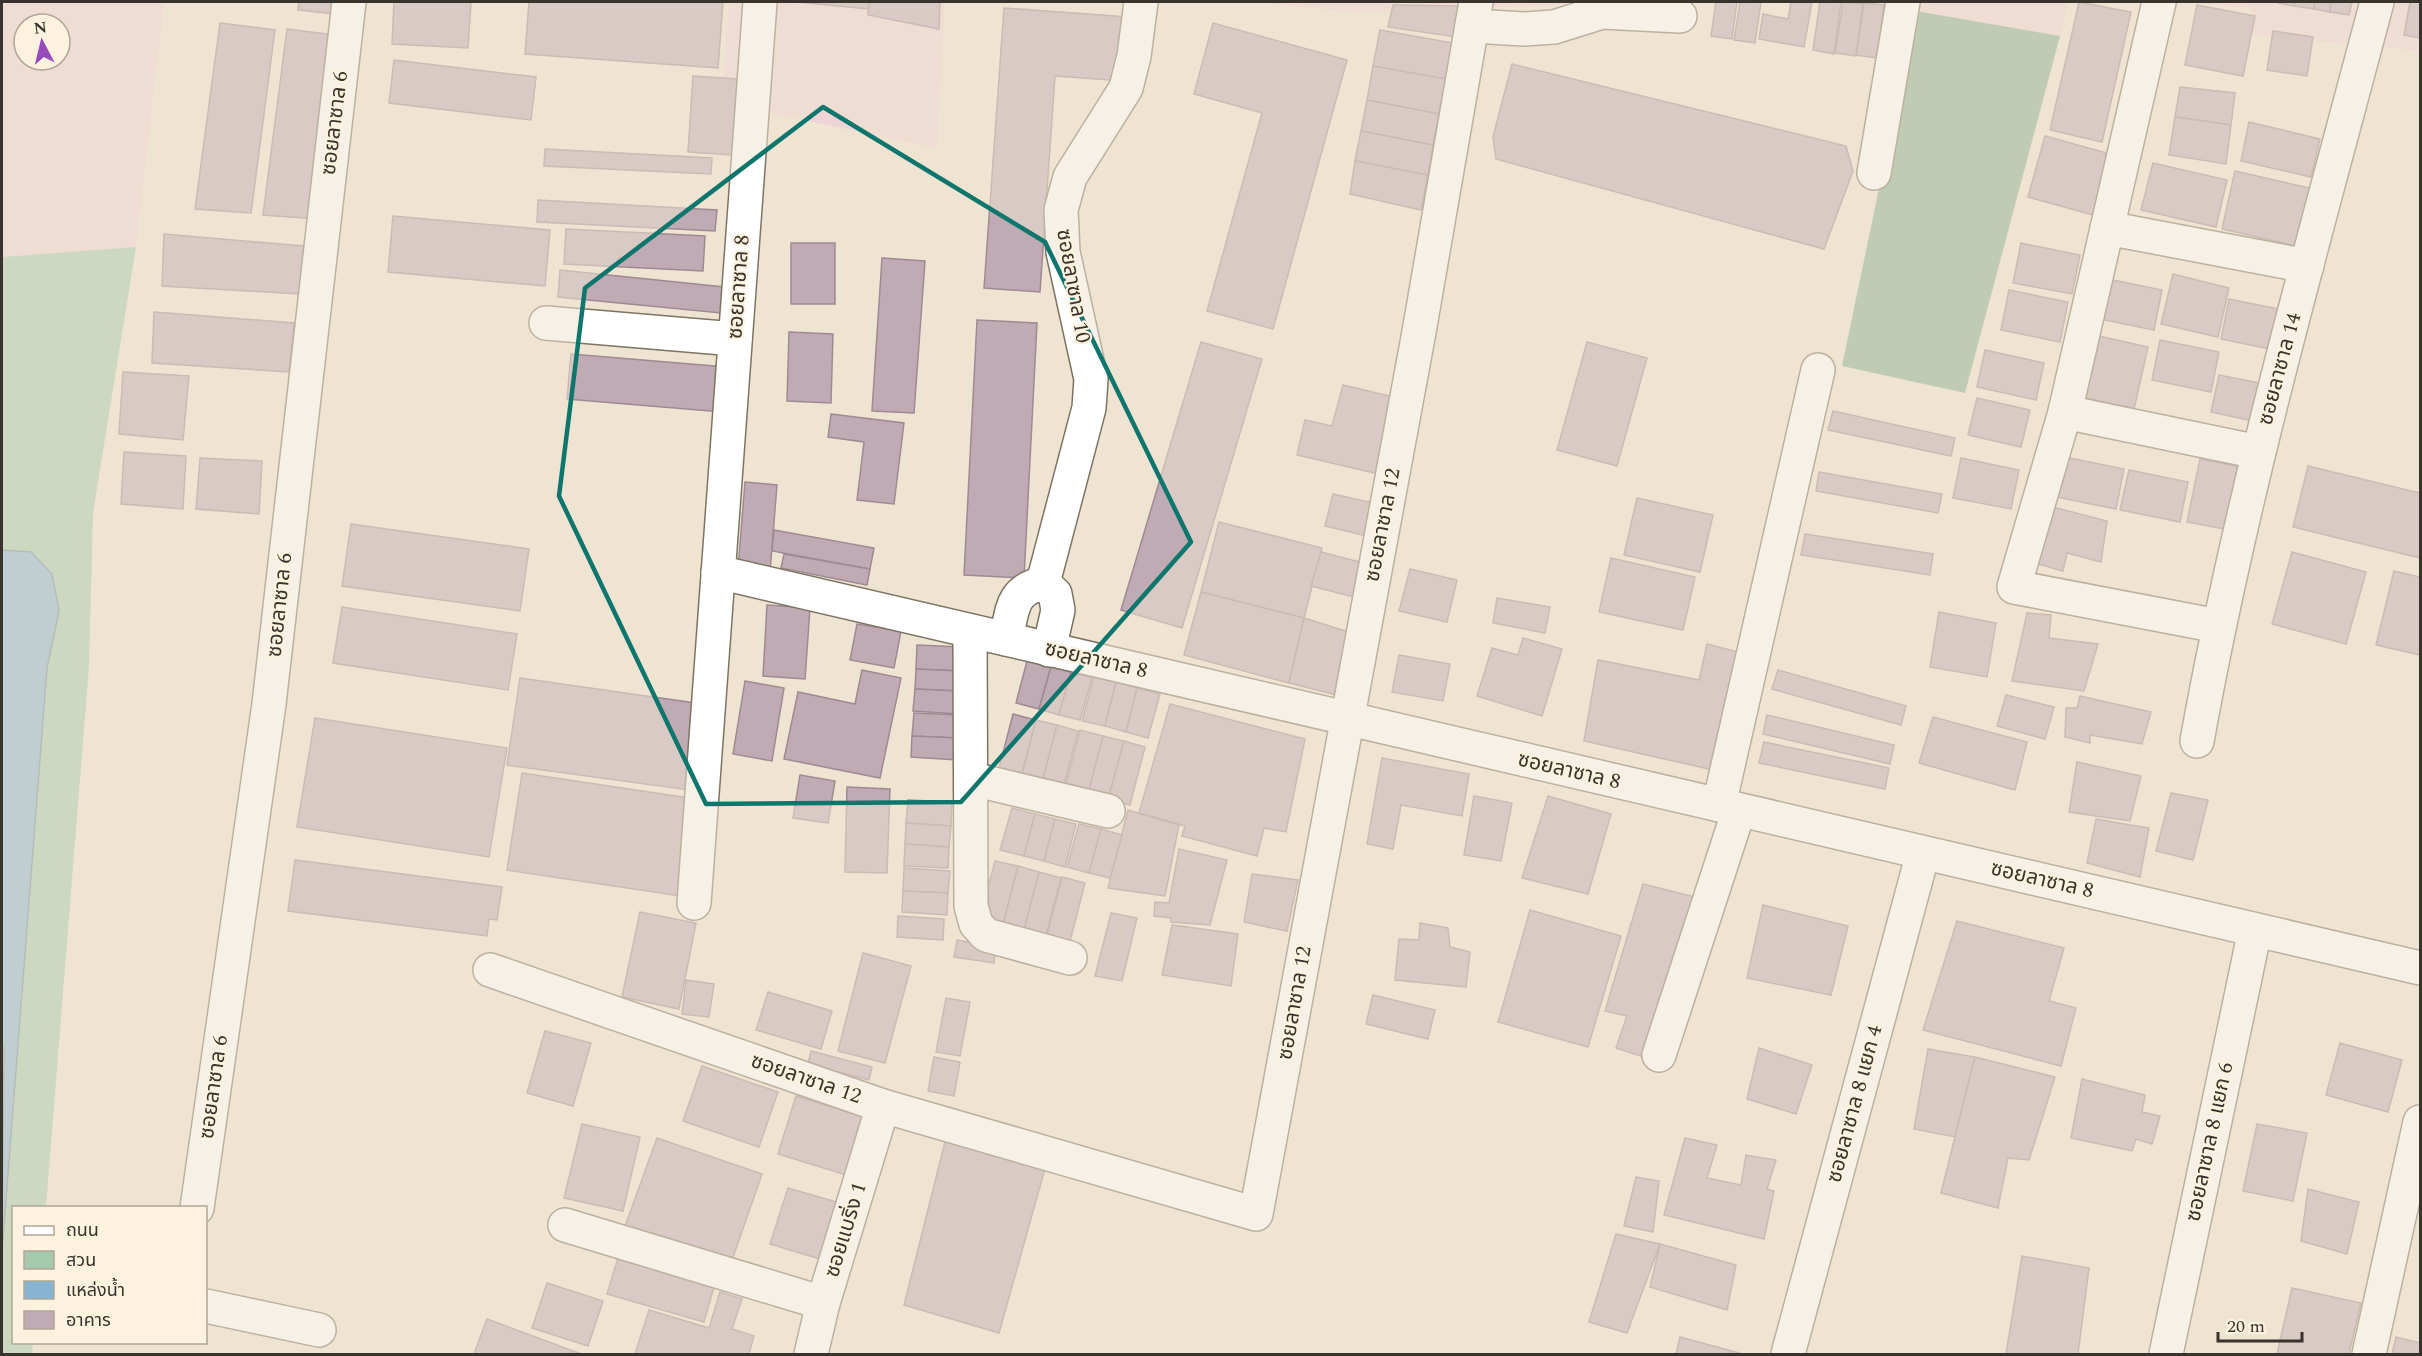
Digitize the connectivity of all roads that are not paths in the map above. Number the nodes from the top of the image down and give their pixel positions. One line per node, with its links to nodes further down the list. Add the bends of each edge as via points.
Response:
1 (349, 2): 37 (street, ซอยลาซาล 6, via 269,704)
2 (760, 2): 13 (street, ซอยลาซาล 8)
3 (1141, 2): 18 (street, ซอยลาซาล 10, via 1126,87 1070,177 1060,210 1062,252 1091,379 1089,408)
4 (1903, 2): 9 (street)
5 (2159, 2): 10 (street)
6 (2377, 2): 11 (street, ซอยลาซาล 14)
7 (1474, 14): 8 (street, via 1524,29 1554,27 1602,12); 23 (street, ซอยลาซาล 12)
8 (1680, 16)
9 (1874, 173)
10 (2107, 228): 11 (street); 15 (street)
11 (2307, 266): 16 (street, ซอยลาซาล 14)
12 (546, 323): 13 (street)
13 (735, 339): 17 (street, ซอยลาซาล 8)
14 (1818, 370): 26 (street)
15 (2065, 412): 16 (street); 19 (street, via 2014,587)
16 (2258, 452): 19 (street, ซอยลาซาล 14)
17 (717, 572): 20 (street, ซอยลาซาล 8); 29 (street, ซอยลาซาล 8)
18 (1043, 583): 21 (street, via 1026,587 1016,599); 22 (street, via 1055,594 1058,610)
19 (2218, 626): 24 (street, ซอยลาซาล 14)
20 (970, 631): 21 (street, ซอยลาซาล 8); 25 (street)
21 (1006, 639): 22 (street, ซอยลาซาล 8)
22 (1049, 650): 23 (street, ซอยลาซาล 8)
23 (1347, 720): 26 (street, ซอยลาซาล 8); 35 (street, ซอยลาซาล 12, via 1256,1214)
24 (2197, 741)
25 (972, 778): 27 (street); 31 (street, via 971,906 976,924 986,935)
26 (1729, 807): 28 (street, ซอยลาซาล 8); 34 (street)
27 (1107, 811)
28 (1923, 853): 30 (street, ซอยลาซาล 8); 43 (street, ซอยลาซาล 8 แยก 4)
29 (693, 903)
30 (2255, 930): 32 (street, ซอยลาซาล 8); 44 (street, ซอยลาซาล 8 แยก 6)
31 (1070, 958)
32 (2421, 968)
33 (490, 970): 35 (street, ซอยลาซาล 12)
34 (1659, 1055)
35 (883, 1106): 39 (street, ซอยแบริ่ง 1)
36 (2421, 1122): 45 (street)
37 (197, 1206)
38 (565, 1225): 39 (street)
39 (823, 1303): 42 (street, ซอยแบริ่ง 1)
40 (207, 1306): 41 (street)
41 (319, 1330)
42 (811, 1354)
43 (1788, 1354)
44 (2166, 1354)
45 (2369, 1354)

